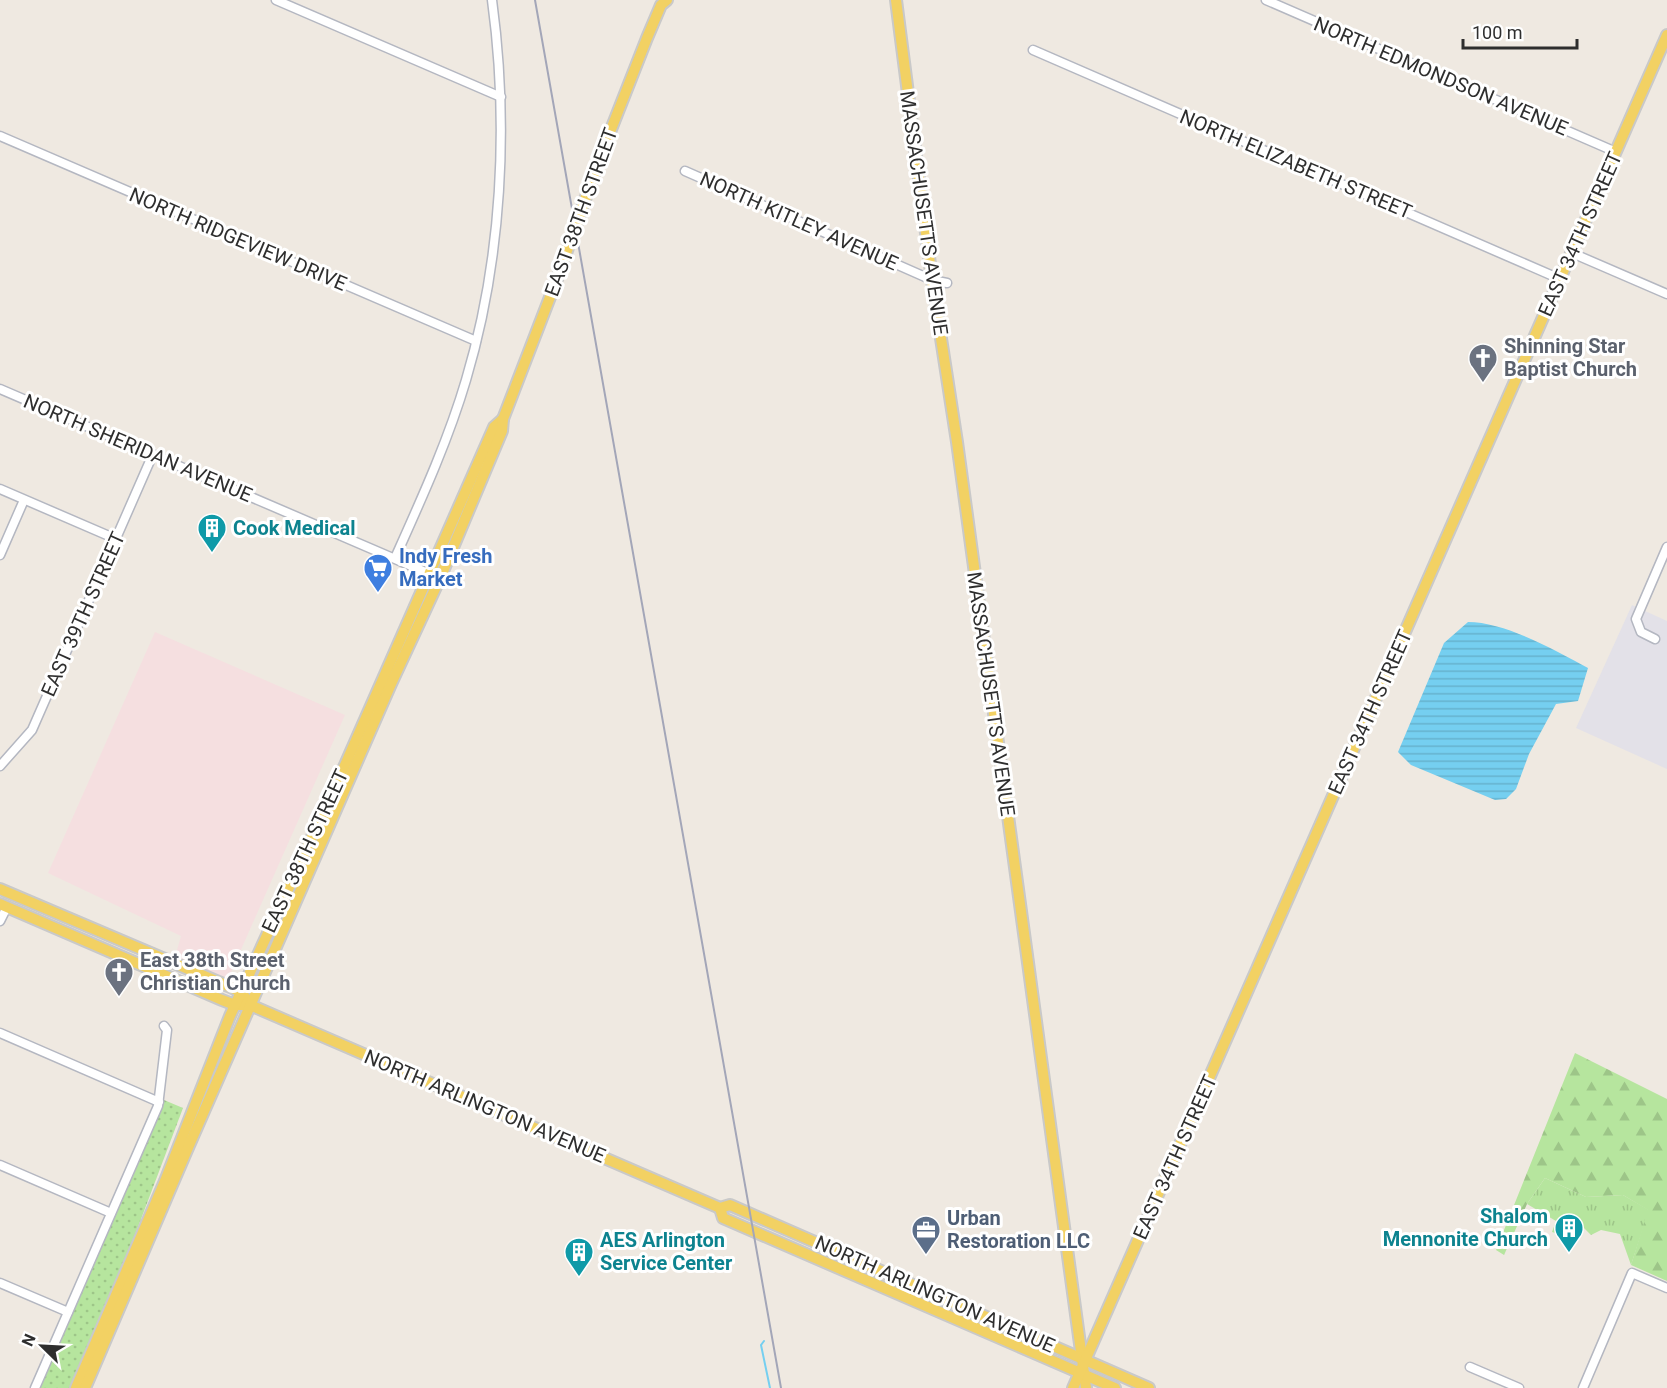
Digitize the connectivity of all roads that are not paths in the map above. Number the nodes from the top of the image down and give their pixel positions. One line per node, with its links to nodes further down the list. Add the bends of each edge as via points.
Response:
1 (276, 0): 8 (street)
2 (492, 0): 8 (street)
3 (896, 0): 14 (main road, MASSACHUSETTS AVENUE)
4 (1266, 0): 10 (street, NORTH EDMONDSON AVENUE)
5 (662, 2): 26 (main road, EAST 38TH STREET, bridge, via 599,160 503,418 502,431)
6 (1667, 35): 10 (main road, EAST 34TH STREET)
7 (1033, 50): 13 (street, NORTH ELIZABETH STREET)
8 (501, 97): 17 (street, via 495,220)
9 (0, 136): 17 (street, NORTH RIDGEVIEW DRIVE)
10 (1616, 152): 12 (main road, EAST 34TH STREET)
11 (685, 171): 14 (street, NORTH KITLEY AVENUE)
12 (1572, 253): 13 (main road, EAST 34TH STREET); 16 (street)
13 (1560, 279): 43 (main road, EAST 34TH STREET)
14 (932, 280): 15 (street, NORTH KITLEY AVENUE); 43 (main road, MASSACHUSETTS AVENUE)
15 (947, 283)
16 (1667, 294)
17 (476, 341): 25 (street, via 448,433)
18 (0, 389): 19 (street, NORTH SHERIDAN AVENUE)
19 (153, 454): 22 (street, EAST 39TH STREET); 25 (street, NORTH SHERIDAN AVENUE)
20 (0, 489): 21 (street)
21 (24, 500): 22 (street); 24 (street)
22 (116, 539): 28 (street, EAST 39TH STREET, via 32,730)
23 (1667, 547): 27 (street, via 1636,619 1641,632)
24 (0, 555)
25 (395, 558): 26 (street, NORTH SHERIDAN AVENUE)
26 (436, 574): 32 (main road, EAST 38TH STREET); 34 (main road, EAST 38TH STREET)
27 (1655, 639)
28 (0, 765)
29 (0, 889): 32 (main road)
30 (3, 905): 31 (street); 33 (main road, NORTH ARLINGTON AVENUE)
31 (0, 921)
32 (241, 992): 33 (main road, EAST 38TH STREET); 34 (main road)
33 (235, 1005): 34 (main road, NORTH ARLINGTON AVENUE); 46 (main road, EAST 38TH STREET)
34 (250, 1005): 43 (main road, NORTH ARLINGTON AVENUE, via 720,1208 723,1218); 47 (main road, EAST 38TH STREET)
35 (164, 1026): 37 (street, via 167,1030)
36 (0, 1033): 37 (street)
37 (159, 1102): 39 (street)
38 (0, 1165): 39 (street)
39 (111, 1213): 42 (street)
40 (0, 1283): 42 (street)
41 (1667, 1288): 53 (street, via 1632,1273)
42 (68, 1312): 45 (street)
43 (1083, 1367): 48 (main road, EAST 34TH STREET); 49 (main road, MASSACHUSETTS AVENUE); 50 (main road, NORTH ARLINGTON AVENUE); 51 (main road, NORTH ARLINGTON AVENUE)
44 (1470, 1367): 52 (street)
45 (35, 1388)
46 (76, 1388)
47 (85, 1388)
48 (1073, 1388)
49 (1086, 1388)
50 (1115, 1388)
51 (1149, 1388)
52 (1519, 1388)
53 (1583, 1388)

